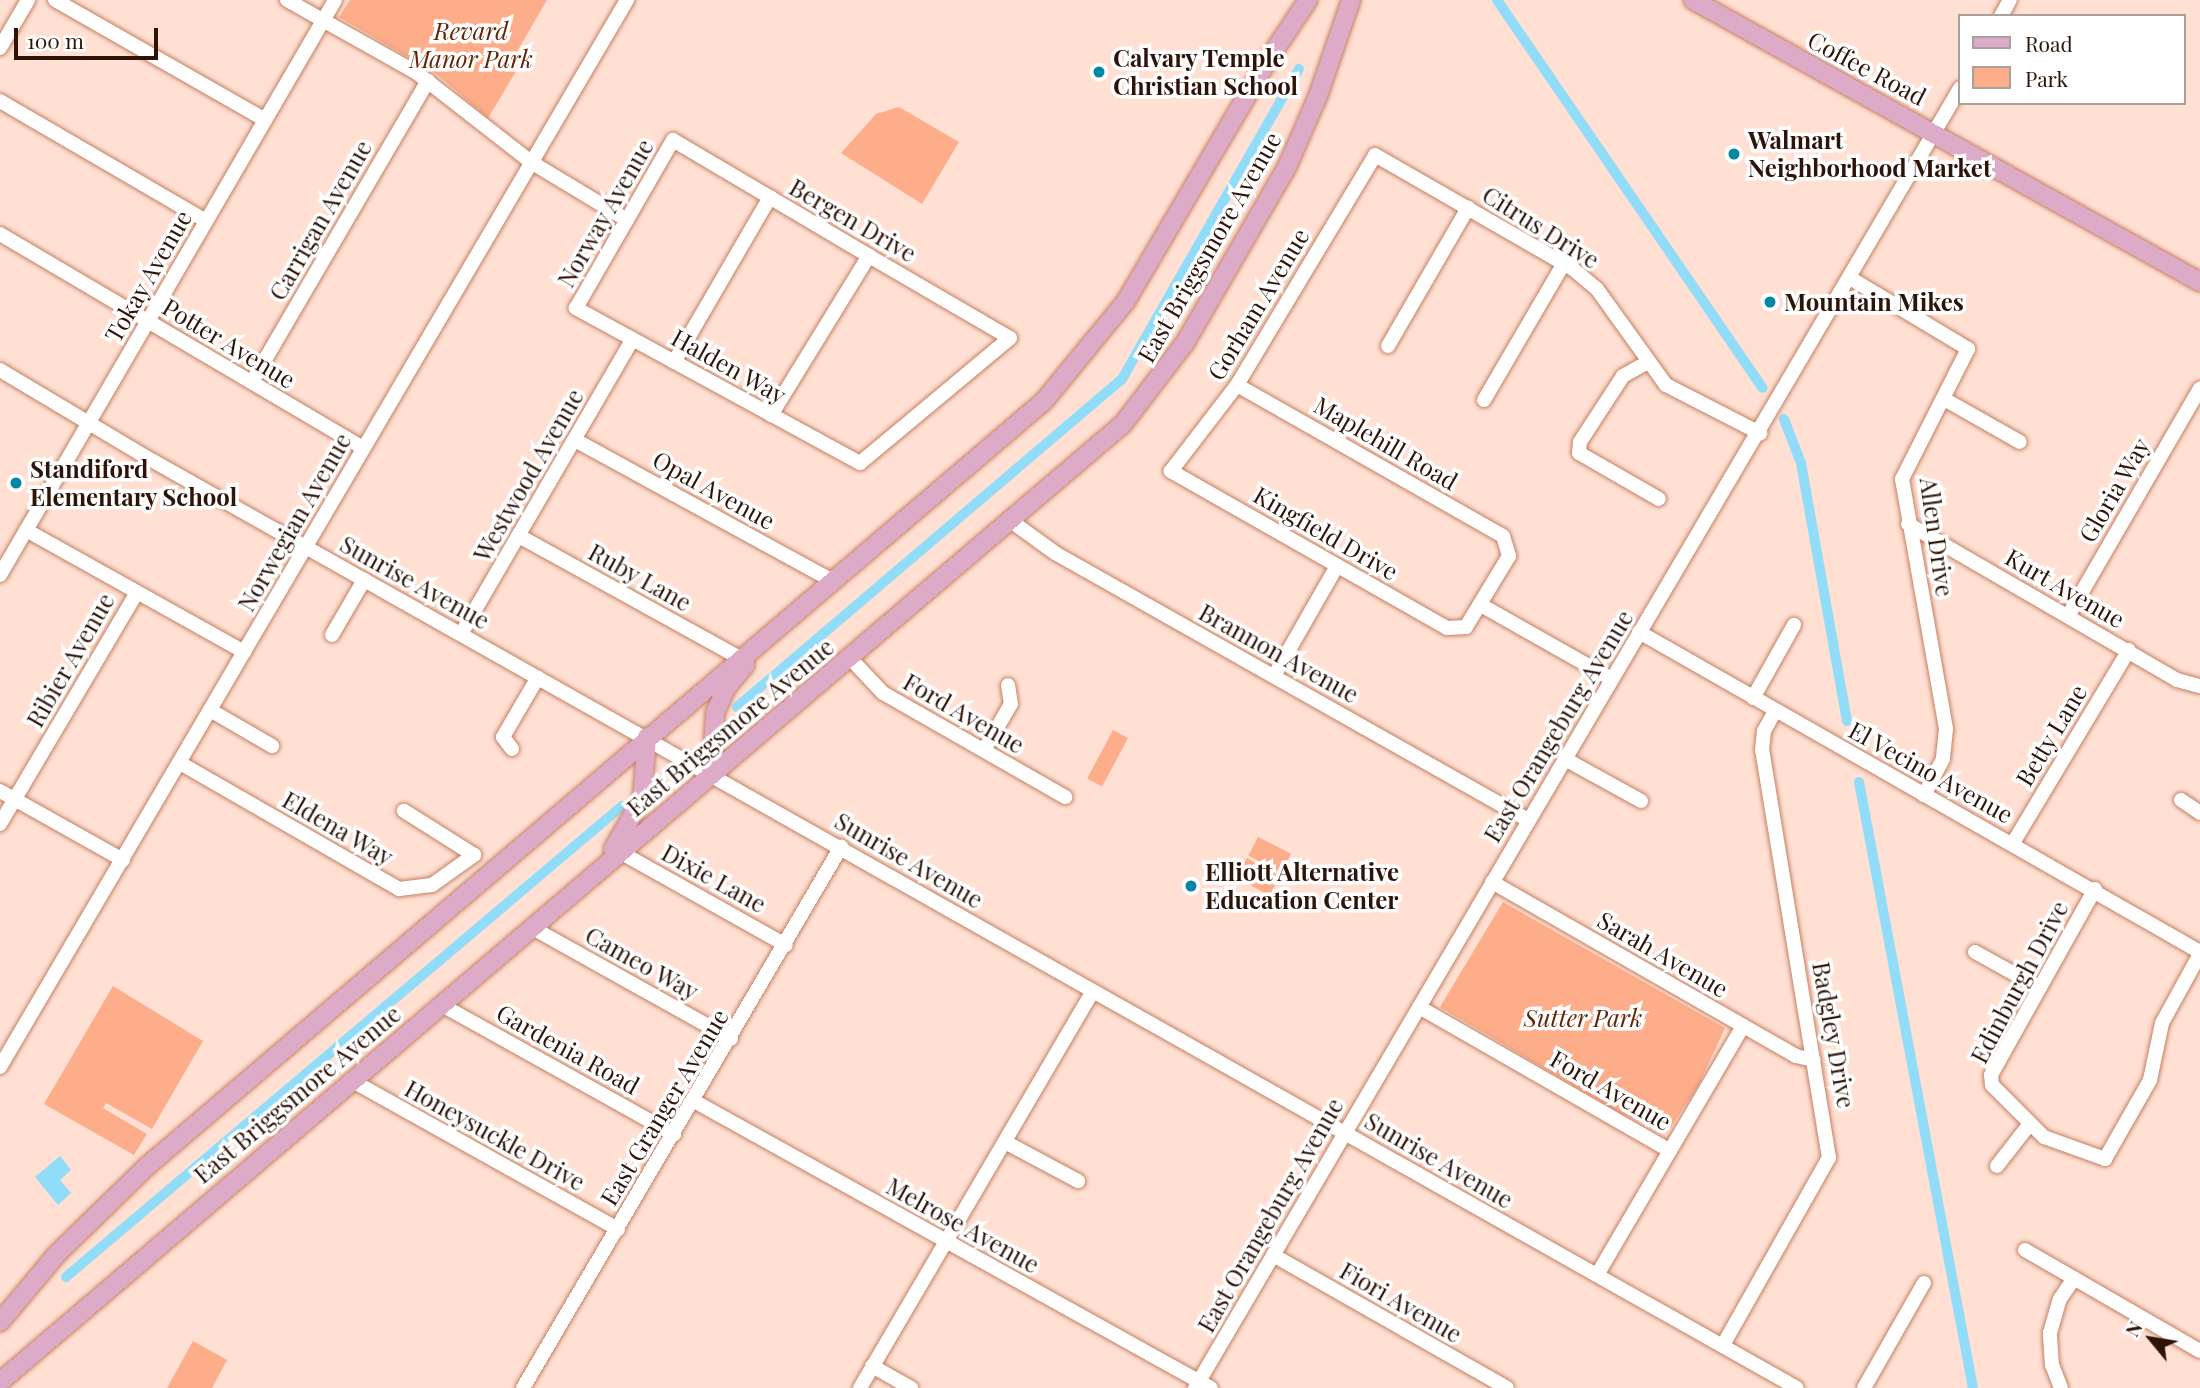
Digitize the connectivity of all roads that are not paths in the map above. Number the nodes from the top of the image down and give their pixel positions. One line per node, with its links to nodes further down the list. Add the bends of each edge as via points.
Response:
1 (28, 0): 10 (street)
2 (55, 0): 14 (street)
3 (287, 0): 9 (street)
4 (335, 0): 9 (street, Tokay Avenue)
5 (627, 0): 18 (street, Norwegian Avenue)
6 (1308, 0): 57 (main road, East Briggsmore Avenue, via 1097,341 1044,401)
7 (1351, 0): 49 (main road, East Briggsmore Avenue, via 1298,144 1185,343 1123,424)
8 (1693, 0): 15 (main road, Coffee Road)
9 (323, 20): 11 (street); 14 (street, Tokay Avenue)
10 (0, 48)
11 (428, 81): 18 (street); 35 (street, Carrigan Avenue)
12 (1958, 92): 15 (street, East Orangeburg Avenue)
13 (0, 101): 22 (street)
14 (265, 120): 22 (street, Tokay Avenue)
15 (1935, 132): 26 (street, East Orangeburg Avenue); 27 (main road, Coffee Road)
16 (673, 140): 19 (street, Bergen Drive); 21 (street, Norway Avenue)
17 (1375, 155): 20 (street, Citrus Drive); 36 (street, Gorham Avenue)
18 (531, 162): 21 (street); 45 (street, Norwegian Avenue)
19 (770, 197): 24 (street, Bergen Drive); 32 (street)
20 (1468, 208): 25 (street, Citrus Drive); 31 (street)
21 (627, 220): 28 (street, Norway Avenue)
22 (206, 221): 29 (street, Tokay Avenue)
23 (0, 234): 29 (street, Potter Avenue)
24 (869, 256): 40 (street); 46 (street, Bergen Drive, via 1010,338)
25 (1564, 263): 33 (street, Citrus Drive, via 1597,289); 39 (street)
26 (1850, 278): 38 (street, Allen Drive, via 1968,349); 42 (street, East Orangeburg Avenue)
27 (2200, 282)
28 (576, 308): 30 (street, Halden Way)
29 (148, 320): 35 (street, Potter Avenue); 41 (street, Tokay Avenue)
30 (633, 340): 32 (street, Halden Way); 43 (street, Westwood Avenue)
31 (1388, 346)
32 (674, 362): 40 (street, Halden Way)
33 (1648, 362): 42 (street, Citrus Drive, via 1677,393); 48 (street, via 1623,376 1580,442 1580,453)
34 (0, 370): 41 (street, Sunrise Avenue)
35 (252, 382): 45 (street, Potter Avenue)
36 (1237, 385): 47 (street, Gorham Avenue); 59 (street, Maplehill Road, via 1503,536 1509,556)
37 (2200, 388): 60 (street, Gloria Way)
38 (1944, 399): 44 (street); 50 (street, Allen Drive, via 1905,467 1902,489)
39 (1483, 400)
40 (771, 415): 46 (street, Halden Way)
41 (89, 423): 51 (street, Tokay Avenue); 53 (street, Sunrise Avenue)
42 (1759, 433): 63 (street, East Orangeburg Avenue)
43 (575, 440): 52 (street, Westwood Avenue); 57 (street, Opal Avenue)
44 (2020, 442)
45 (363, 448): 53 (street, Norwegian Avenue)
46 (860, 463)
47 (1171, 471): 54 (street, Kingfield Drive)
48 (1659, 499)
49 (1011, 520): 69 (main road, East Briggsmore Avenue); 70 (street, Brannon Avenue, via 1055,553)
50 (1908, 524): 60 (street, Kurt Avenue); 86 (street, Allen Drive, via 1946,729 1942,759)
51 (26, 530): 55 (street, Tokay Avenue); 58 (street)
52 (519, 536): 64 (street, Westwood Avenue); 68 (street, Ruby Lane)
53 (306, 546): 56 (street, Sunrise Avenue); 67 (street, Norwegian Avenue)
54 (1337, 566): 59 (street, Kingfield Drive, via 1447,628 1460,630); 70 (street)
55 (0, 575)
56 (364, 580): 64 (street, Sunrise Avenue); 65 (street)
57 (831, 580): 61 (main road, East Briggsmore Avenue)
58 (136, 592): 67 (street); 88 (street, Ribier Avenue)
59 (1481, 605): 72 (street)
60 (2068, 616): 66 (street, Kurt Avenue)
61 (789, 617): 68 (main road, East Briggsmore Avenue); 84 (main road, via 776,641 742,668 726,688 710,730)
62 (1794, 625): 75 (street)
63 (1639, 632): 72 (street, East Orangeburg Avenue); 75 (street, El Vecino Avenue)
64 (461, 634): 71 (street, Sunrise Avenue)
65 (331, 635)
66 (2129, 650): 74 (street, Kurt Avenue, via 2177,680); 95 (street, Betty Lane)
67 (244, 652): 76 (street, Norwegian Avenue)
68 (740, 658): 78 (main road, East Briggsmore Avenue)
69 (849, 658): 81 (street, Ford Avenue, via 883,693); 84 (main road, East Briggsmore Avenue)
70 (1274, 676): 93 (street, Brannon Avenue)
71 (538, 677): 78 (street, Sunrise Avenue); 80 (street, via 503,737)
72 (1612, 679): 82 (street, East Orangeburg Avenue)
73 (1008, 685): 81 (street, via 1011,704)
74 (2200, 686)
75 (1752, 698): 77 (street, El Vecino Avenue)
76 (211, 710): 79 (street); 83 (street, Norwegian Avenue)
77 (1775, 711): 86 (street, El Vecino Avenue); 112 (street, Badgley Drive, via 1764,731 1762,750)
78 (646, 737): 84 (street, Sunrise Avenue); 100 (main road, via 646,777 636,811 618,844); 130 (main road, East Briggsmore Avenue, via 114,1195)
79 (272, 746)
80 (512, 749)
81 (984, 750): 87 (street, Ford Avenue)
82 (1564, 759): 90 (street); 93 (street, East Orangeburg Avenue)
83 (180, 763): 91 (street, Eldena Way, via 399,889 432,886 474,855); 98 (street, Norwegian Avenue)
84 (711, 774): 96 (street, Sunrise Avenue); 97 (main road, East Briggsmore Avenue)
85 (0, 791): 88 (street)
86 (1924, 795): 95 (street, El Vecino Avenue)
87 (1065, 797)
88 (15, 800): 94 (street, Ribier Avenue); 98 (street)
89 (2180, 800): 92 (street)
90 (1641, 801)
91 (404, 811)
92 (2200, 813)
93 (1528, 820): 99 (street, East Orangeburg Avenue)
94 (0, 824)
95 (2013, 843): 101 (street, El Vecino Avenue)
96 (841, 847): 103 (street, East Granger Avenue); 107 (street, Sunrise Avenue)
97 (620, 852): 100 (main road, East Briggsmore Avenue); 103 (street, Dixie Lane)
98 (123, 860): 113 (street, Norwegian Avenue)
99 (1492, 882): 109 (street, East Orangeburg Avenue); 110 (street, Sarah Avenue)
100 (578, 887): 102 (main road, East Briggsmore Avenue)
101 (2095, 889): 105 (street, El Vecino Avenue); 106 (street, Edinburgh Drive)
102 (531, 927): 108 (main road, East Briggsmore Avenue); 111 (street, Cameo Way)
103 (786, 945): 111 (street, East Granger Avenue)
104 (1975, 951): 106 (street)
105 (2200, 953): 116 (street, Edinburgh Drive, via 2162,1023 2150,1080 2105,1159 2051,1141)
106 (2040, 988): 116 (street, Edinburgh Drive, via 1991,1079)
107 (1093, 992): 117 (street, Sunrise Avenue); 119 (street)
108 (440, 1004): 114 (main road, East Briggsmore Avenue); 118 (street, Gardenia Road)
109 (1419, 1007): 117 (street, East Orangeburg Avenue); 120 (street, Ford Avenue)
110 (1743, 1026): 112 (street, Sarah Avenue, via 1796,1056); 120 (street)
111 (731, 1039): 115 (street, East Granger Avenue)
112 (1814, 1060): 131 (street, Badgley Drive, via 1828,1136 1827,1167)
113 (0, 1067)
114 (351, 1080): 123 (street, Honeysuckle Drive); 134 (main road, East Briggsmore Avenue)
115 (694, 1101): 118 (street, East Granger Avenue); 124 (street, Melrose Avenue)
116 (2028, 1126): 121 (street)
117 (1345, 1132): 126 (street, East Orangeburg Avenue); 127 (street, Sunrise Avenue)
118 (674, 1134): 123 (street, East Granger Avenue)
119 (1004, 1142): 122 (street); 124 (street)
120 (1670, 1151): 127 (street)
121 (1997, 1166)
122 (1078, 1181)
123 (618, 1229): 136 (street, East Granger Avenue)
124 (946, 1242): 133 (street); 135 (street, Melrose Avenue)
125 (2025, 1250): 128 (street)
126 (1273, 1255): 135 (street, East Orangeburg Avenue); 139 (street, Fiori Avenue)
127 (1597, 1275): 131 (street, Sunrise Avenue)
128 (2074, 1279): 132 (street); 142 (street, via 2060,1299 2050,1333 2052,1365)
129 (1924, 1283): 141 (street)
130 (0, 1322)
131 (1723, 1346): 140 (street, Sunrise Avenue)
132 (2200, 1351)
133 (873, 1366): 137 (street); 138 (street)
134 (0, 1382)
135 (1201, 1386)
136 (523, 1388)
137 (860, 1388)
138 (911, 1388)
139 (1507, 1388)
140 (1797, 1388)
141 (1864, 1388)
142 (2061, 1388)

